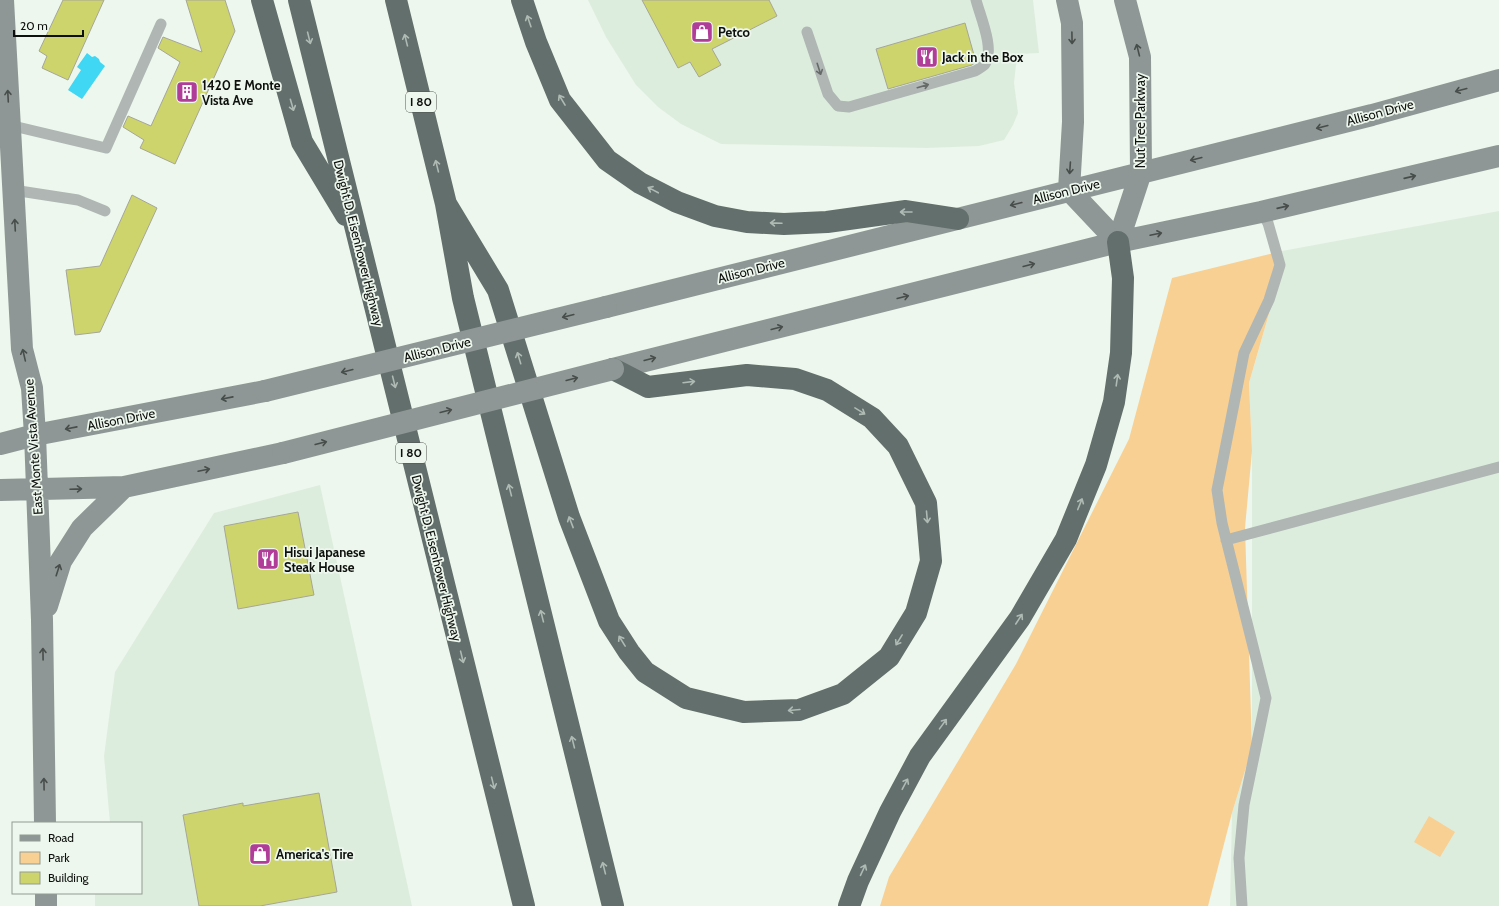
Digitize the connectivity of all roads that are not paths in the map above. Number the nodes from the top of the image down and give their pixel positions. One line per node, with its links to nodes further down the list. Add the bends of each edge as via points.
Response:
1 (3, 0): 11 (main road, East Monte Vista Avenue)
2 (262, 0): 22 (highway, one-way to 22, via 302,142)
3 (300, 0): 22 (highway, Dwight D. Eisenhower Highway / I 80, one-way to 22)
4 (396, 0): 18 (highway, I 80, one-way to 4)
5 (522, 0): 21 (highway, one-way to 5, via 906,211 827,222 784,224 715,216 676,202 640,183 607,160 560,100)
6 (976, 0): 10 (lane, one-way to 6, via 828,94 838,106 849,107 985,65 989,56 989,45)
7 (1067, 0): 17 (main road, one-way to 17, via 1072,24 1073,122)
8 (1125, 0): 15 (main road, Nut Tree Parkway, one-way to 8, via 1140,57)
9 (161, 24): 13 (lane, via 106,148)
10 (807, 32)
11 (3, 44): 13 (main road, East Monte Vista Avenue, one-way to 11)
12 (1499, 80): 15 (main road, Allison Drive, one-way to 15, via 1372,115)
13 (9, 125): 16 (main road, East Monte Vista Avenue)
14 (1499, 156): 20 (main road, one-way to 14)
15 (1141, 172): 17 (main road, Allison Drive); 23 (main road, Nut Tree Parkway)
16 (13, 190): 19 (lane, via 78,200); 25 (main road, East Monte Vista Avenue, one-way to 16, via 32,388 22,349)
17 (1069, 190): 21 (main road, Allison Drive, one-way to 21); 23 (main road)
18 (446, 204): 24 (highway, one-way to 18, via 648,387 747,375 795,379 827,390 872,418 898,446 926,503 931,561 916,613 888,657 843,694 799,710 744,712 686,698 645,672 609,621 569,517 498,290); 37 (highway, I 80, one-way to 18, via 463,298)
19 (105, 210)
20 (1260, 212): 23 (main road, one-way to 20); 31 (lane, via 1268,223 1280,265 1269,300 1244,353 1217,490)
21 (958, 218): 25 (main road, Allison Drive, one-way to 25, bridge, via 265,391)
22 (358, 235): 36 (highway, Dwight D. Eisenhower Highway / I 80, one-way to 36)
23 (1118, 242): 24 (main road, one-way to 23); 38 (highway, one-way to 23, via 890,812 920,756 1020,618 1066,539 1096,465 1114,402 1121,353 1123,278)
24 (612, 368): 28 (main road, one-way to 24, bridge, via 283,453)
25 (34, 435): 26 (main road, Allison Drive); 30 (main road, East Monte Vista Avenue)
26 (0, 444)
27 (1499, 467): 31 (lane)
28 (124, 488): 30 (main road, one-way to 28); 32 (main road, one-way to 28, via 61,561 82,528)
29 (0, 490): 30 (main road)
30 (37, 490): 32 (main road, East Monte Vista Avenue)
31 (1226, 540): 39 (lane, via 1266,698 1244,805 1239,858)
32 (42, 620): 33 (main road, East Monte Vista Avenue, one-way to 32)
33 (45, 822)
34 (46, 894): 35 (main road)
35 (46, 906)
36 (524, 906)
37 (613, 906)
38 (848, 906)
39 (1242, 906)

